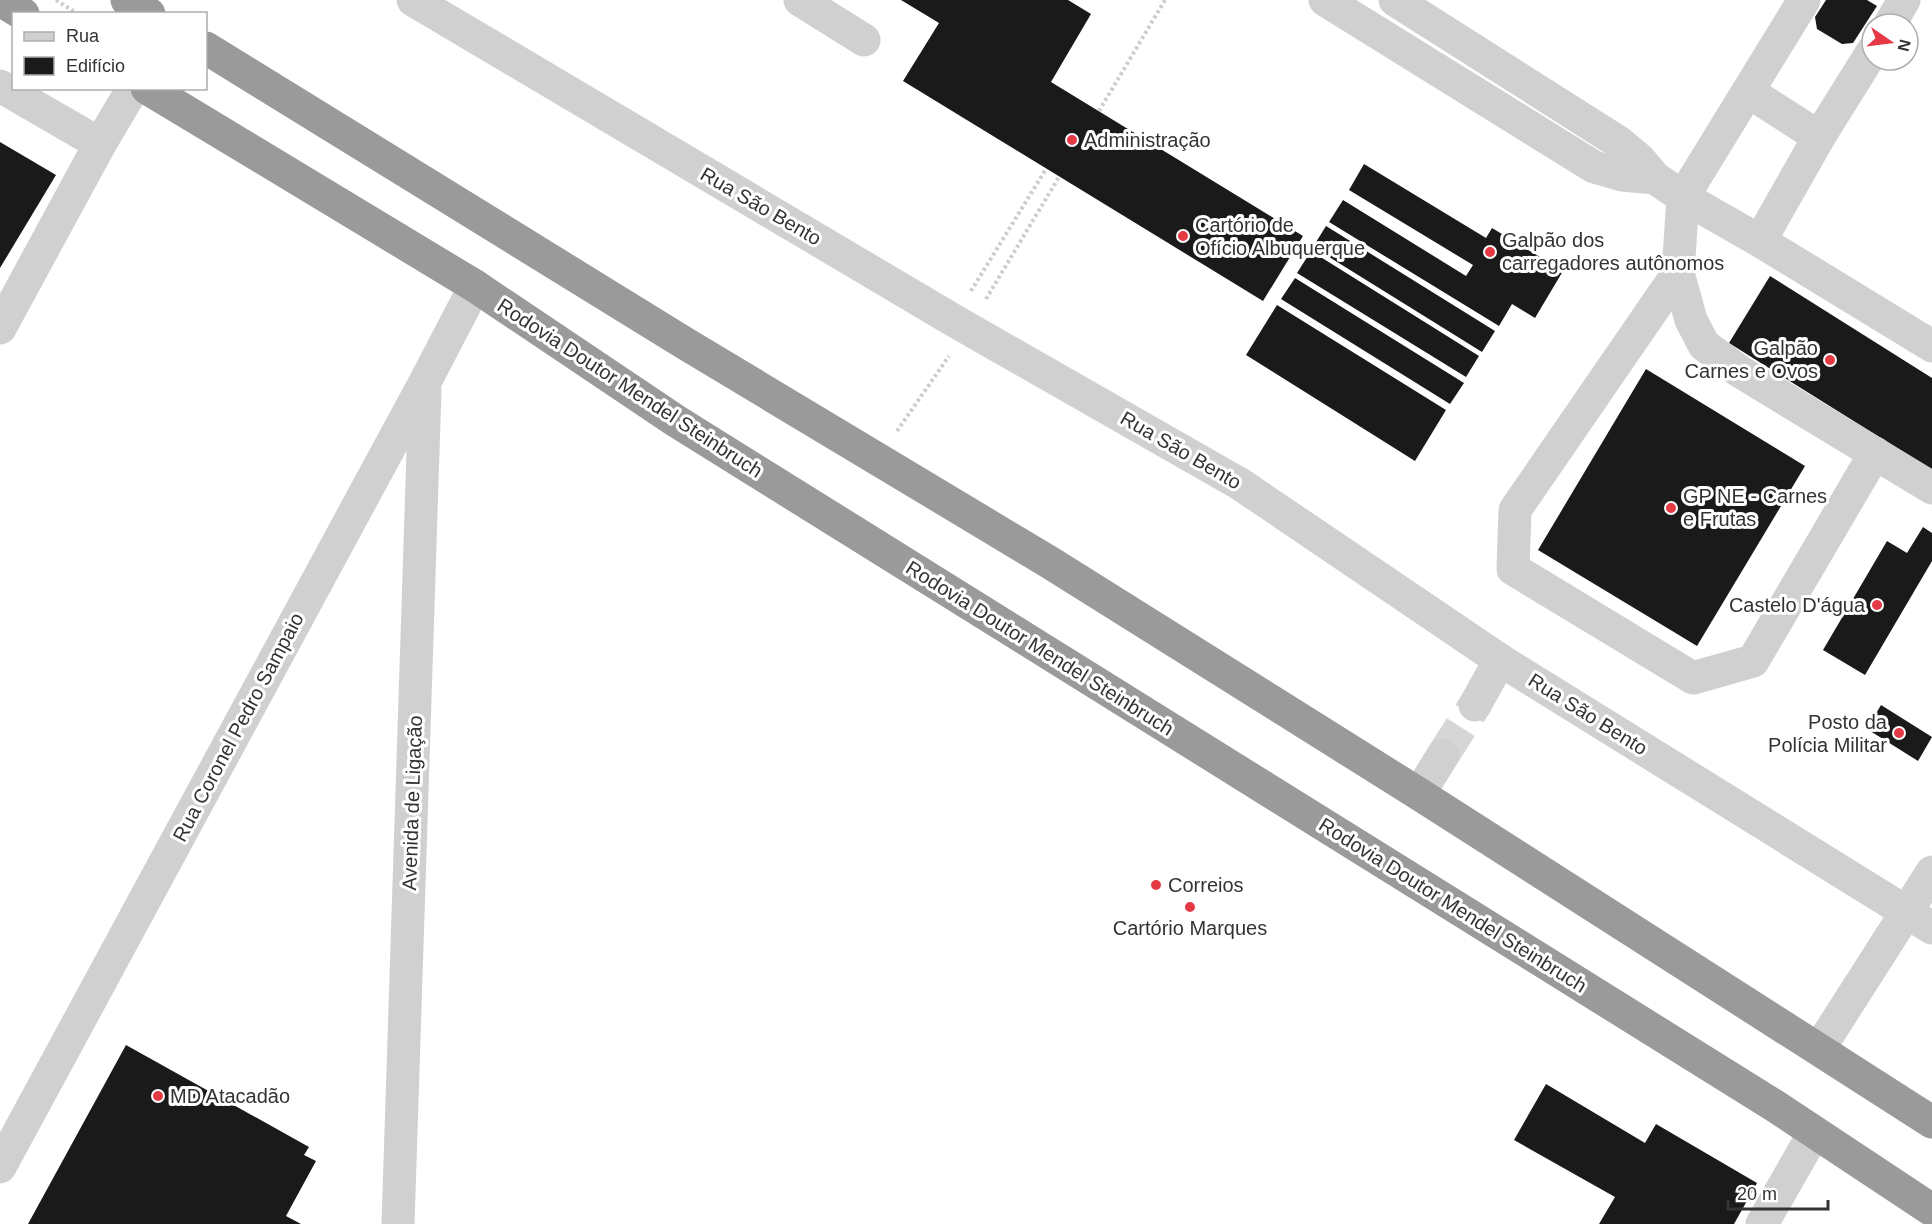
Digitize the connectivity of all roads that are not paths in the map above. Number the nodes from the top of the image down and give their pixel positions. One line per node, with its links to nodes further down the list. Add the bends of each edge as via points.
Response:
1 (0, 0): 8 (highway)
2 (127, 0): 9 (highway)
3 (413, 0): 29 (street, Rua São Bento, via 953,320 1240,483)
4 (800, 0): 10 (street)
5 (1325, 0): 19 (street, via 1594,167)
6 (1395, 0): 19 (street, via 1620,143)
7 (1804, 0): 16 (street)
8 (20, 12)
9 (146, 12)
10 (864, 40)
11 (207, 49): 32 (highway, via 1049,562)
12 (1860, 71): 17 (street)
13 (0, 86): 18 (street)
14 (132, 90): 18 (street)
15 (150, 90): 23 (highway, Rodovia Doutor Mendel Steinbruch)
16 (1749, 92): 17 (street); 20 (street)
17 (1819, 137): 21 (street)
18 (100, 144): 24 (street)
19 (1655, 178): 20 (street)
20 (1683, 197): 21 (street); 22 (street)
21 (1760, 241): 25 (street)
22 (1678, 273): 27 (street, via 1691,320 1704,345 1739,371); 27 (street, via 1515,510 1513,569 1693,678 1753,661)
23 (475, 286): 26 (street, Rua Coronel Pedro Sampaio); 37 (highway, Rodovia Doutor Mendel Steinbruch, via 667,415)
24 (0, 328)
25 (1932, 346)
26 (425, 382): 38 (street, Rua Coronel Pedro Sampaio); 40 (street, Avenida de Ligação)
27 (1875, 453): 28 (street)
28 (1932, 488)
29 (1500, 660): 30 (street); 34 (street, Rua São Bento)
30 (1475, 705)
31 (1443, 755): 32 (street)
32 (1419, 794): 35 (highway)
33 (1932, 872): 34 (street)
34 (1919, 920): 35 (street)
35 (1819, 1049): 36 (highway)
36 (1932, 1122)
37 (1814, 1133): 39 (highway, Rodovia Doutor Mendel Steinbruch); 41 (street)
38 (0, 1167)
39 (1932, 1210)
40 (398, 1224)
41 (1762, 1224)

